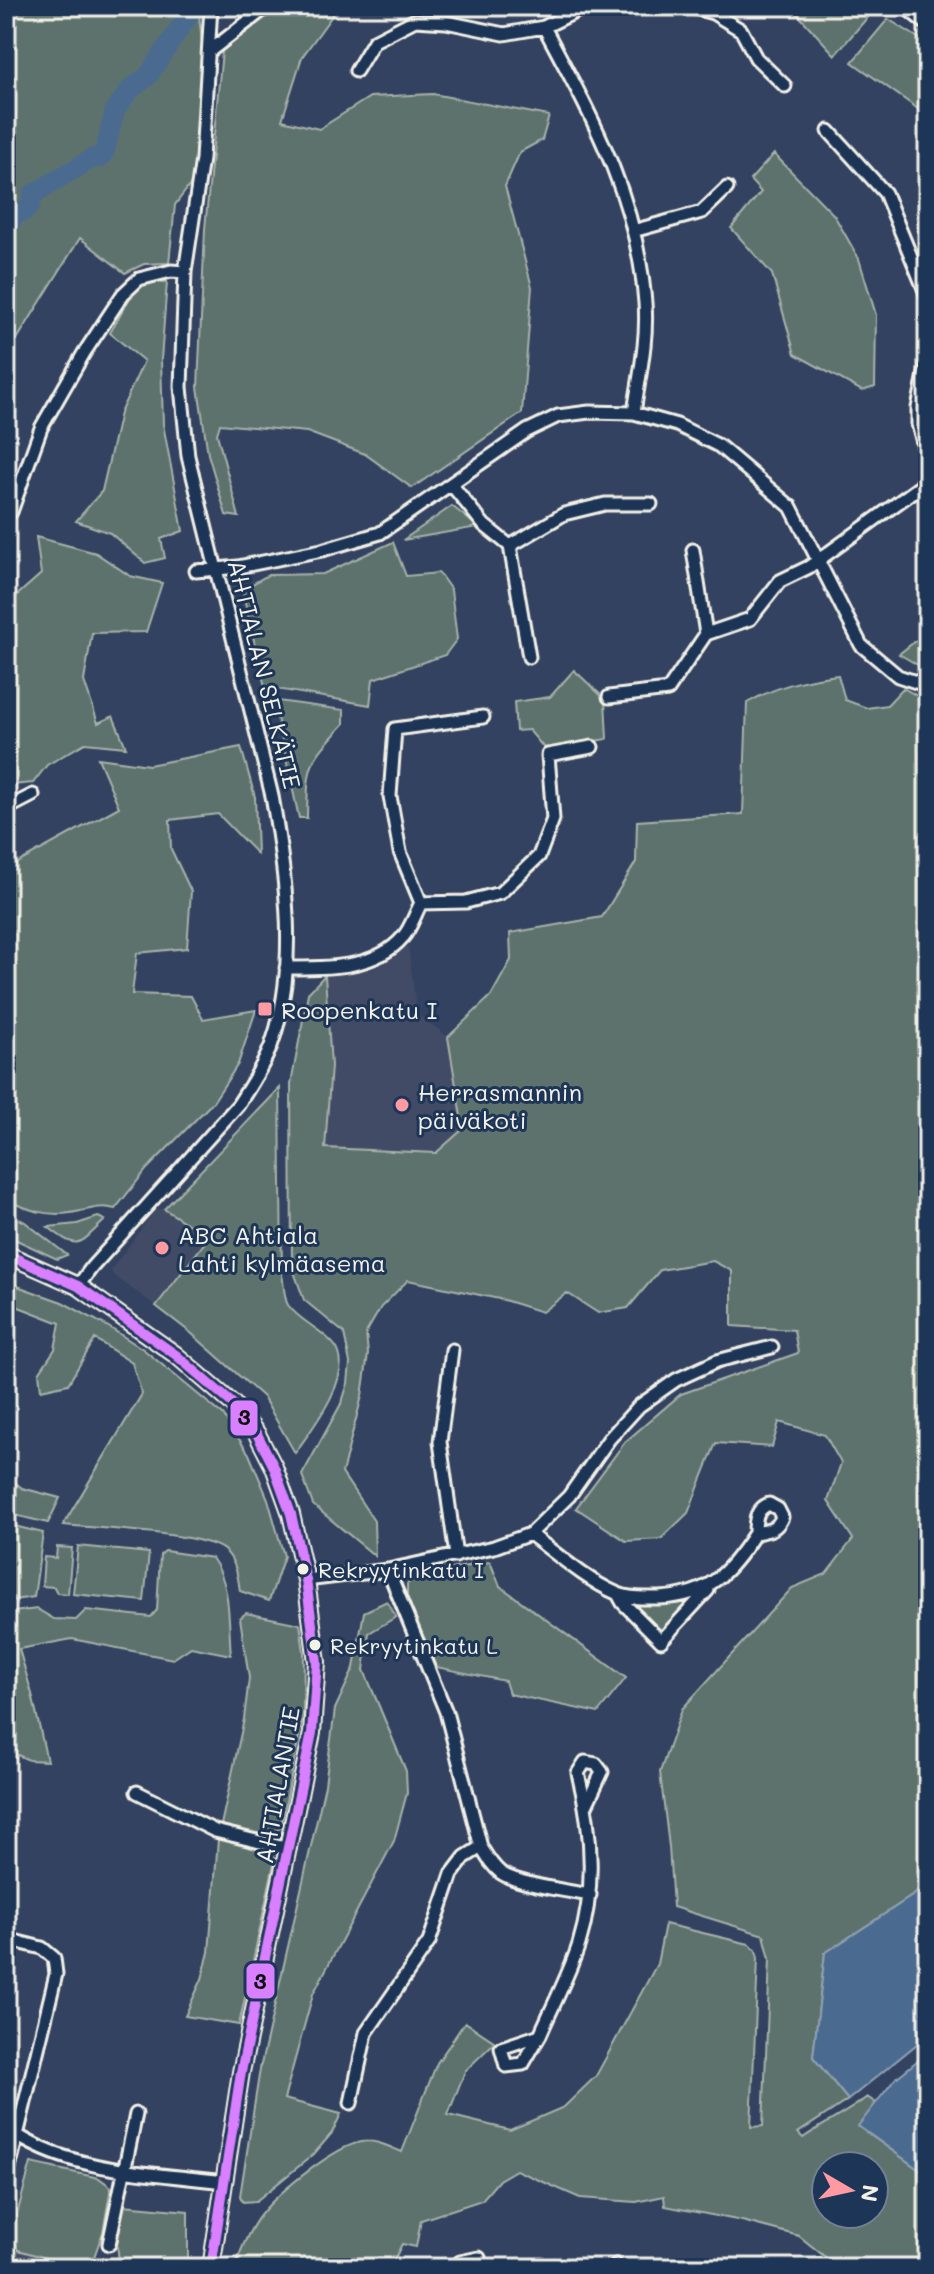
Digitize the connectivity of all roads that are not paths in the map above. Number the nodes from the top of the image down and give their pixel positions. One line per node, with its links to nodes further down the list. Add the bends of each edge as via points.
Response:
1 (211, 6): 8 (street, AHTIALAN SELKÄTIE)
2 (268, 6): 8 (street)
3 (587, 6): 7 (street)
4 (688, 6): 10 (street, via 741,30 756,58)
5 (904, 6): 6 (street)
6 (928, 25)
7 (544, 27): 9 (street, via 504,34 415,20 374,41); 13 (street, via 611,160)
8 (210, 51): 14 (street, AHTIALAN SELKÄTIE, via 202,159)
9 (356, 71)
10 (785, 86)
11 (829, 131): 15 (street, via 885,193)
12 (727, 188): 13 (street, via 702,212)
13 (633, 231): 17 (street, via 645,304)
14 (185, 272): 22 (street, via 139,279 123,294 41,428); 26 (street, AHTIALAN SELKÄTIE, via 182,401 188,456)
15 (928, 298)
16 (928, 360): 18 (street, via 918,408)
17 (634, 413): 20 (street, via 558,416); 25 (street, via 677,425 719,446 791,507)
18 (928, 461)
19 (928, 472): 25 (street, via 921,486)
20 (451, 484): 23 (street, via 484,525); 26 (street, via 380,533 322,550)
21 (651, 504): 23 (street, via 605,504 564,514)
22 (11, 512)
23 (510, 546): 29 (street)
24 (693, 550): 28 (street)
25 (820, 559): 28 (street, via 780,581 750,619); 30 (street, via 861,645 898,676)
26 (216, 569): 27 (street); 37 (street, AHTIALAN SELKÄTIE, via 281,847)
27 (196, 571)
28 (706, 634): 31 (street, via 668,690)
29 (529, 657)
30 (928, 686)
31 (609, 697)
32 (483, 717): 36 (street, via 395,729 390,796 400,852)
33 (592, 747): 36 (street, via 548,755 553,819 539,856 500,893 466,902)
34 (33, 795): 35 (street)
35 (6, 809)
36 (421, 903): 37 (street, via 403,937 374,959)
37 (286, 968): 39 (street, AHTIALAN SELKÄTIE, via 271,1046 238,1105)
38 (6, 1254): 39 (main road, AHTIALANTIE)
39 (78, 1286): 46 (main road, AHTIALANTIE, via 176,1355 233,1404 257,1434 291,1514)
40 (772, 1347): 43 (street, via 717,1361 676,1380 639,1406 569,1496)
41 (452, 1350): 44 (street, via 440,1442)
42 (755, 1533): 47 (street)
43 (530, 1534): 44 (street); 48 (street)
44 (456, 1556): 45 (street)
45 (388, 1570): 46 (street); 51 (street, via 446,1712)
46 (306, 1580): 52 (main road, AHTIALANTIE, via 317,1662 312,1733)
47 (711, 1586): 48 (street, via 668,1597); 48 (street, via 661,1641)
48 (618, 1594)
49 (137, 1792): 52 (street, via 215,1831)
50 (586, 1806): 53 (street)
51 (481, 1847): 53 (street, via 503,1875); 56 (street, via 452,1874 429,1942 366,2033)
52 (289, 1849): 61 (main road, AHTIALANTIE, via 244,2057)
53 (590, 1895): 55 (street, via 579,1945)
54 (6, 1939): 58 (street, via 42,1948 54,1958 56,1974)
55 (540, 2035)
56 (351, 2103)
57 (136, 2114): 59 (street)
58 (12, 2136): 59 (street, via 58,2156); 60 (street)
59 (123, 2169): 61 (street); 62 (street)
60 (6, 2181)
61 (224, 2182): 63 (main road, AHTIALANTIE)
62 (109, 2244)
63 (211, 2268)
64 (458, 2268): 65 (street, via 460,2262 479,2258)
65 (483, 2268)

